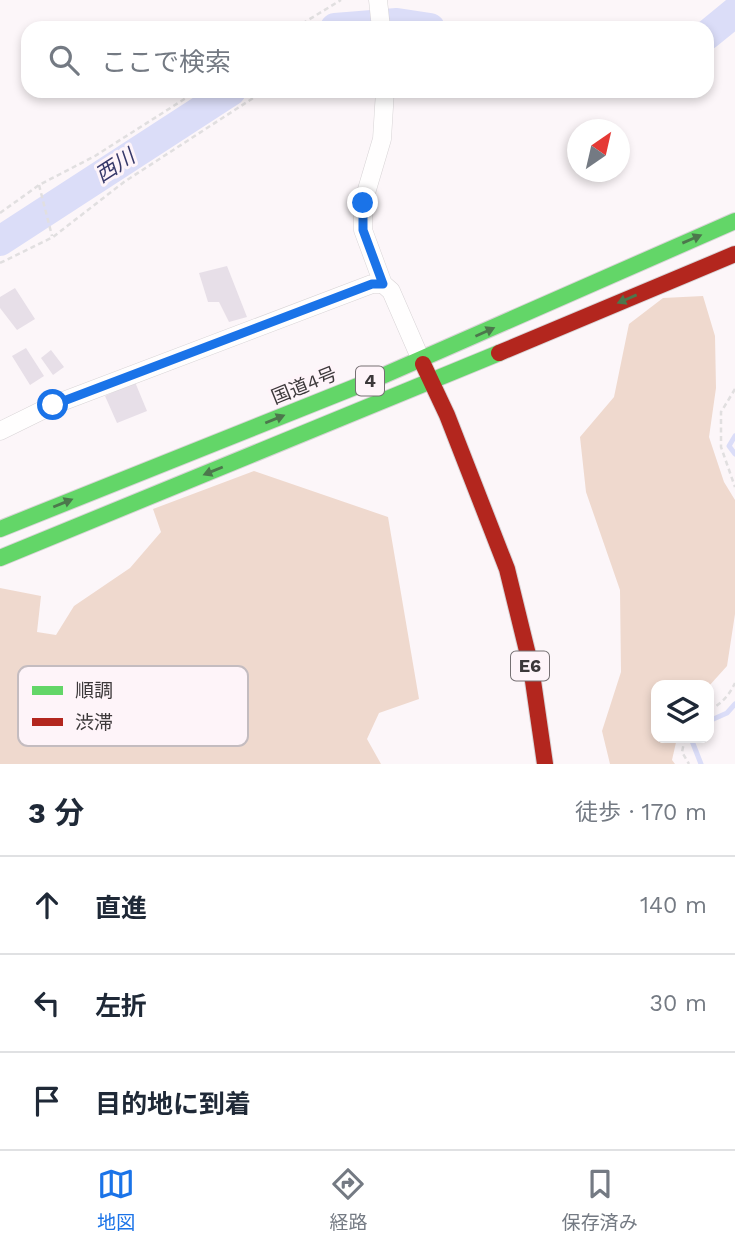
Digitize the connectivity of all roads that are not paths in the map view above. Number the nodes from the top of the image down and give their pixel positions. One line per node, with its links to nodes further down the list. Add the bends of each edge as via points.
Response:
1 (378, 0): 2 (street)
2 (380, 21)
3 (385, 98): 6 (street, via 382,139 363,203 363,230)
4 (735, 221): 7 (highway, 国道4号 / 4, one-way to 4)
5 (735, 254): 8 (highway, 4, one-way to 8)
6 (383, 284): 7 (street, via 391,291); 9 (street, via 372,284 65,400)
7 (421, 360): 8 (highway); 10 (highway, 国道4号 / 4, one-way to 7)
8 (431, 382): 11 (highway, 4, one-way to 11); 12 (highway, E6, via 508,569)
9 (0, 431)
10 (0, 529)
11 (0, 558)
12 (545, 764)

